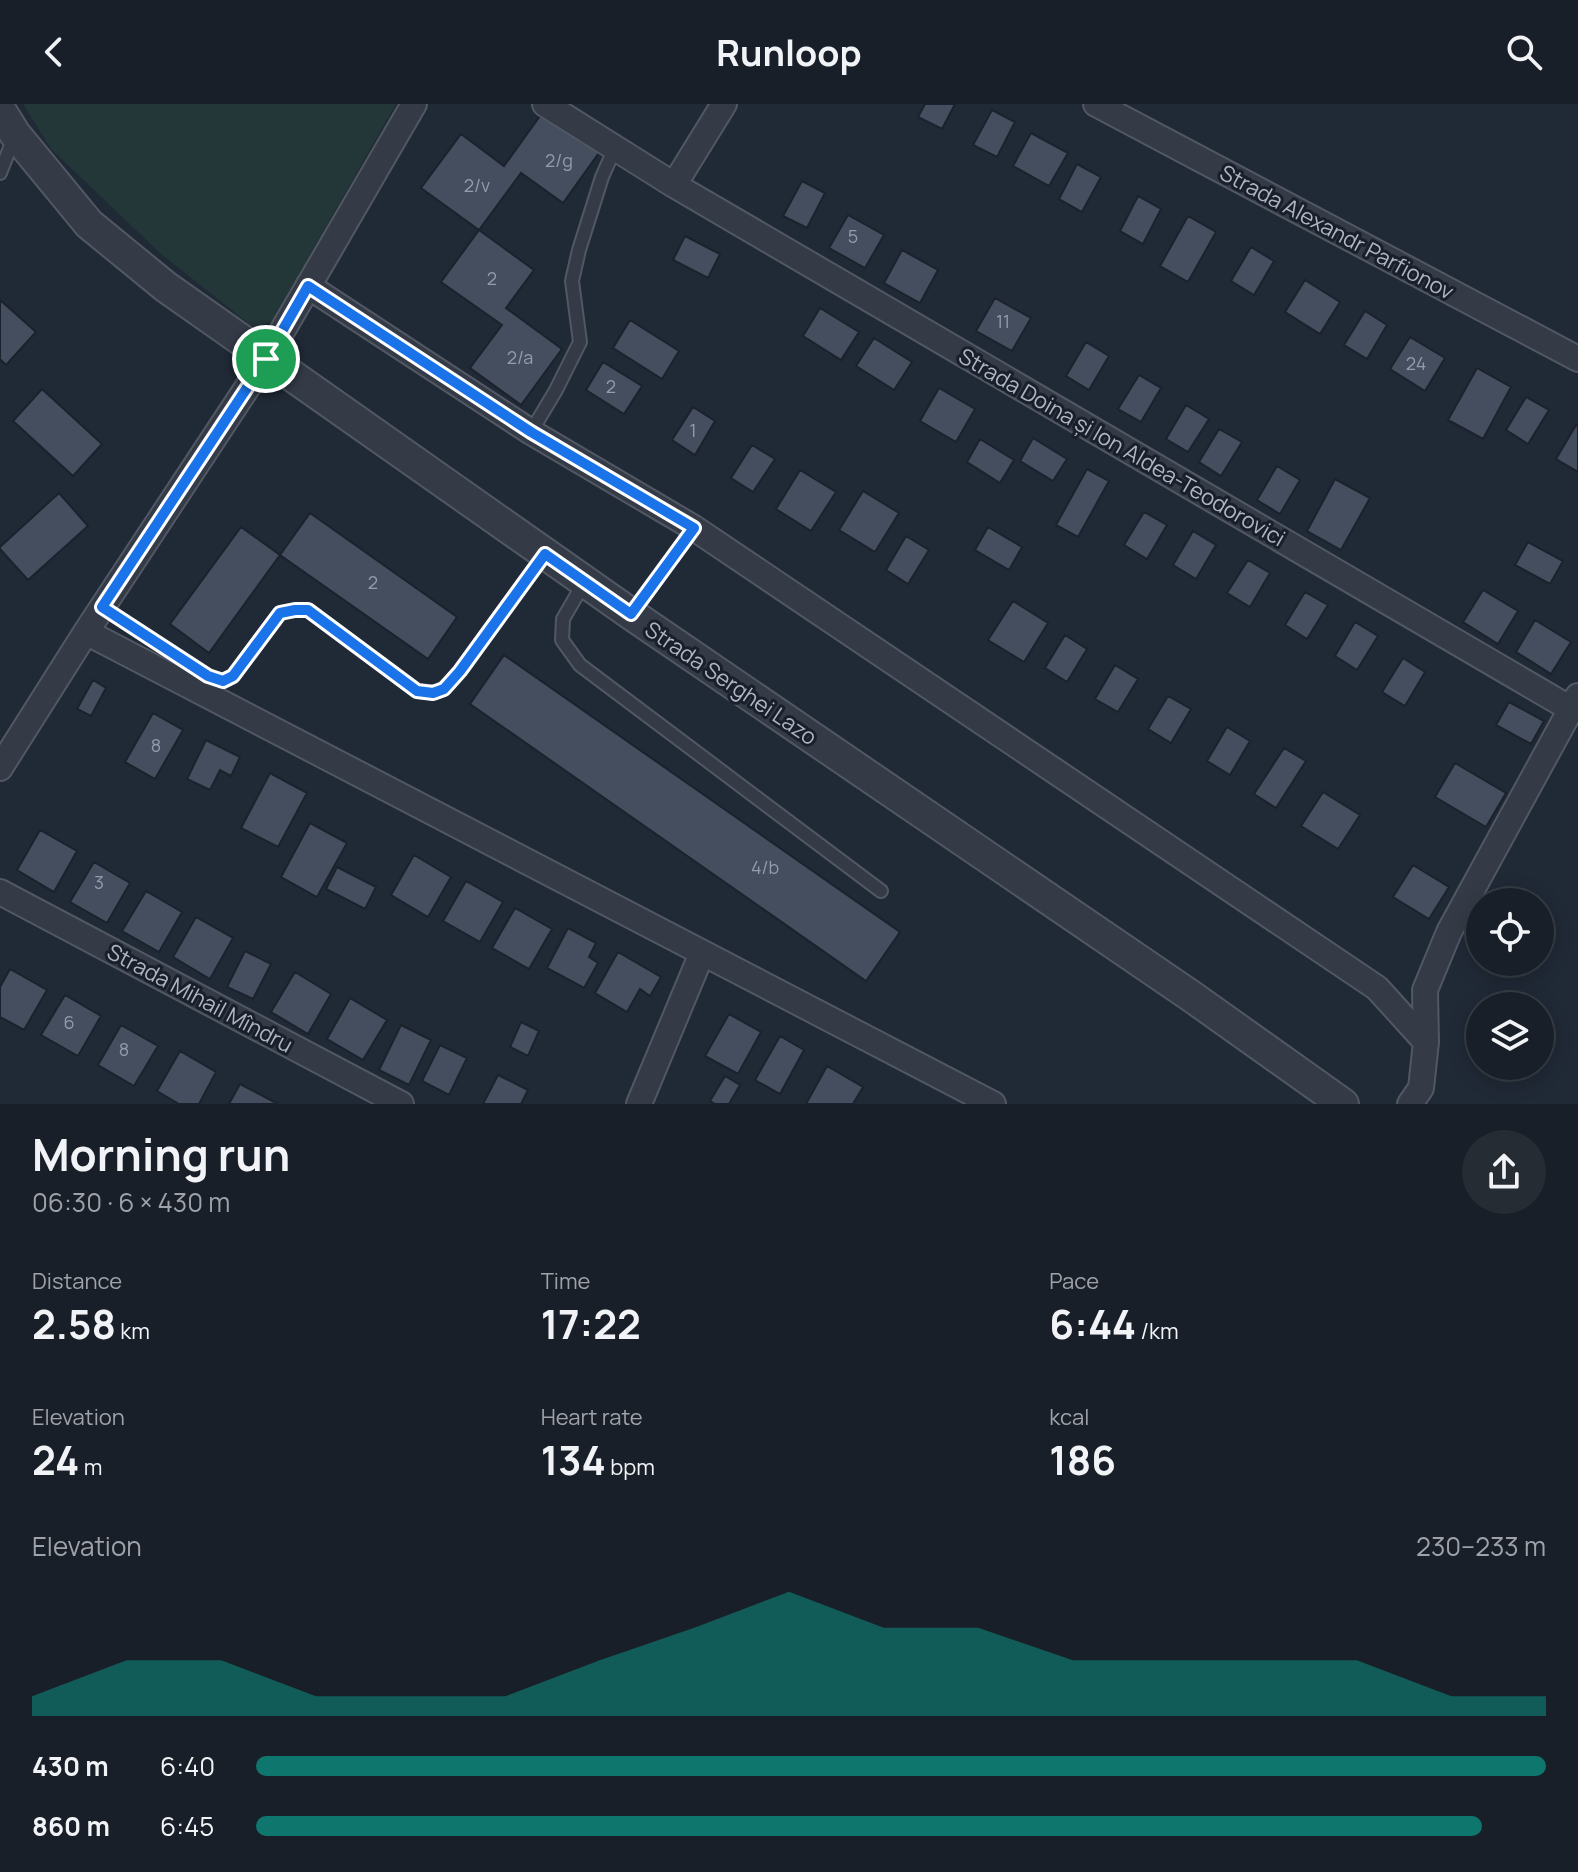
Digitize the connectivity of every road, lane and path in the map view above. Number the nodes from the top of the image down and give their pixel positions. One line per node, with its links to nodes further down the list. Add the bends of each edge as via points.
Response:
1 (414, 104): 9 (street)
2 (545, 104): 6 (street, Strada Doina și Ion Aldea-Teodorovici)
3 (724, 104): 8 (street)
4 (1096, 104): 11 (street, Strada Alexandr Parfionov)
5 (7, 122): 7 (lane); 10 (street, Strada Serghei Lazo, via 89,224)
6 (615, 148): 8 (street, Strada Doina și Ion Aldea-Teodorovici); 12 (lane, via 572,281 580,342)
7 (0, 173)
8 (674, 185): 19 (street, Strada Doina și Ion Aldea-Teodorovici)
9 (308, 286): 10 (street); 12 (street)
10 (266, 359): 14 (street, Strada Serghei Lazo); 16 (street)
11 (1578, 359)
12 (531, 432): 13 (street)
13 (694, 528): 17 (lane); 24 (street, via 1377,988)
14 (545, 554): 15 (street, Strada Serghei Lazo); 16 (lane, via 460,671 433,693 417,691 308,610 280,613 233,676 223,681)
15 (585, 581): 17 (street, Strada Serghei Lazo); 21 (lane, via 563,619 562,640 580,665)
16 (102, 607): 18 (street)
17 (631, 614): 28 (street, Strada Serghei Lazo)
18 (86, 632): 20 (street); 23 (street)
19 (1574, 702): 24 (street, via 1449,932 1425,990)
20 (0, 768)
21 (881, 891)
22 (0, 892): 25 (street, Strada Mihail Mîndru)
23 (702, 953): 26 (street); 27 (street)
24 (1426, 1042): 29 (street, via 1421,1088)
25 (401, 1104)
26 (639, 1104)
27 (993, 1104)
28 (1343, 1104)
29 (1410, 1104)

